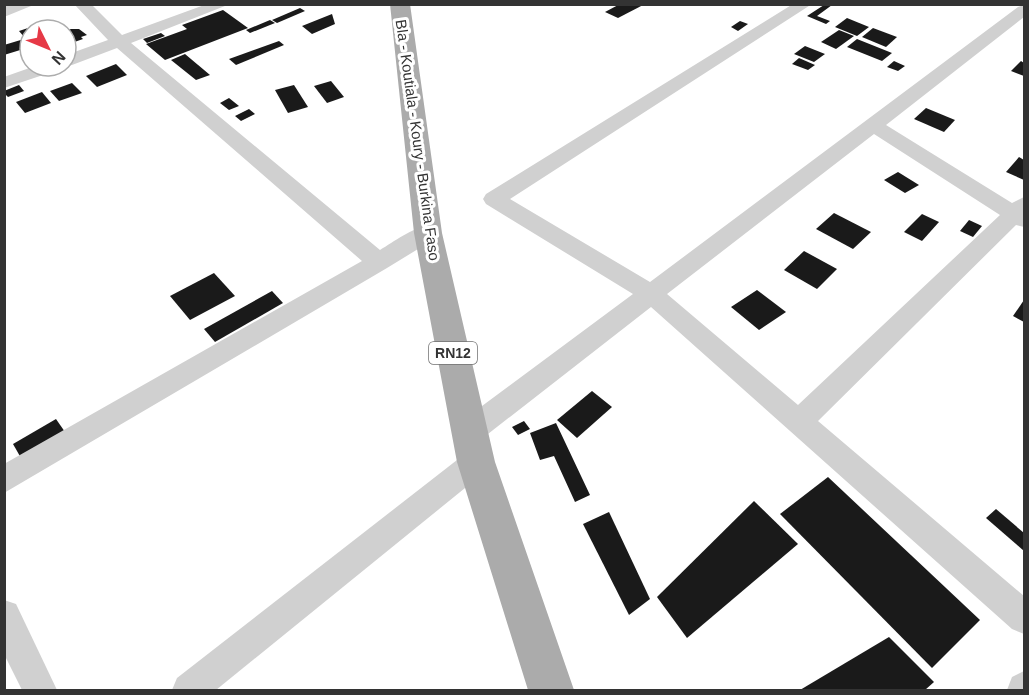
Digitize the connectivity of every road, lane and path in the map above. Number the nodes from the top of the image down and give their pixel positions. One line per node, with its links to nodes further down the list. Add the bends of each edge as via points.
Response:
1 (29, 4): 7 (street)
2 (81, 4): 8 (street)
3 (223, 4): 8 (street)
4 (400, 4): 12 (main road, Bla - Koutiala - Koury - Burkina Faso / RN12)
5 (805, 4): 14 (street, via 494,199)
6 (1024, 10): 10 (street)
7 (4, 12)
8 (120, 42): 9 (street); 13 (street)
9 (78, 57)
10 (872, 125): 11 (street); 14 (street)
11 (1021, 213): 15 (street)
12 (428, 233): 13 (street); 16 (main road, Bla - Koutiala - Koury - Burkina Faso / RN12)
13 (379, 262): 17 (street)
14 (650, 293): 15 (street); 16 (street)
15 (799, 422): 19 (street)
16 (473, 447): 21 (street); 22 (main road, Bla - Koutiala - Koury - Burkina Faso / RN12)
17 (4, 480)
18 (4, 616): 20 (street)
19 (1024, 617)
20 (40, 690)
21 (189, 690)
22 (551, 690)

